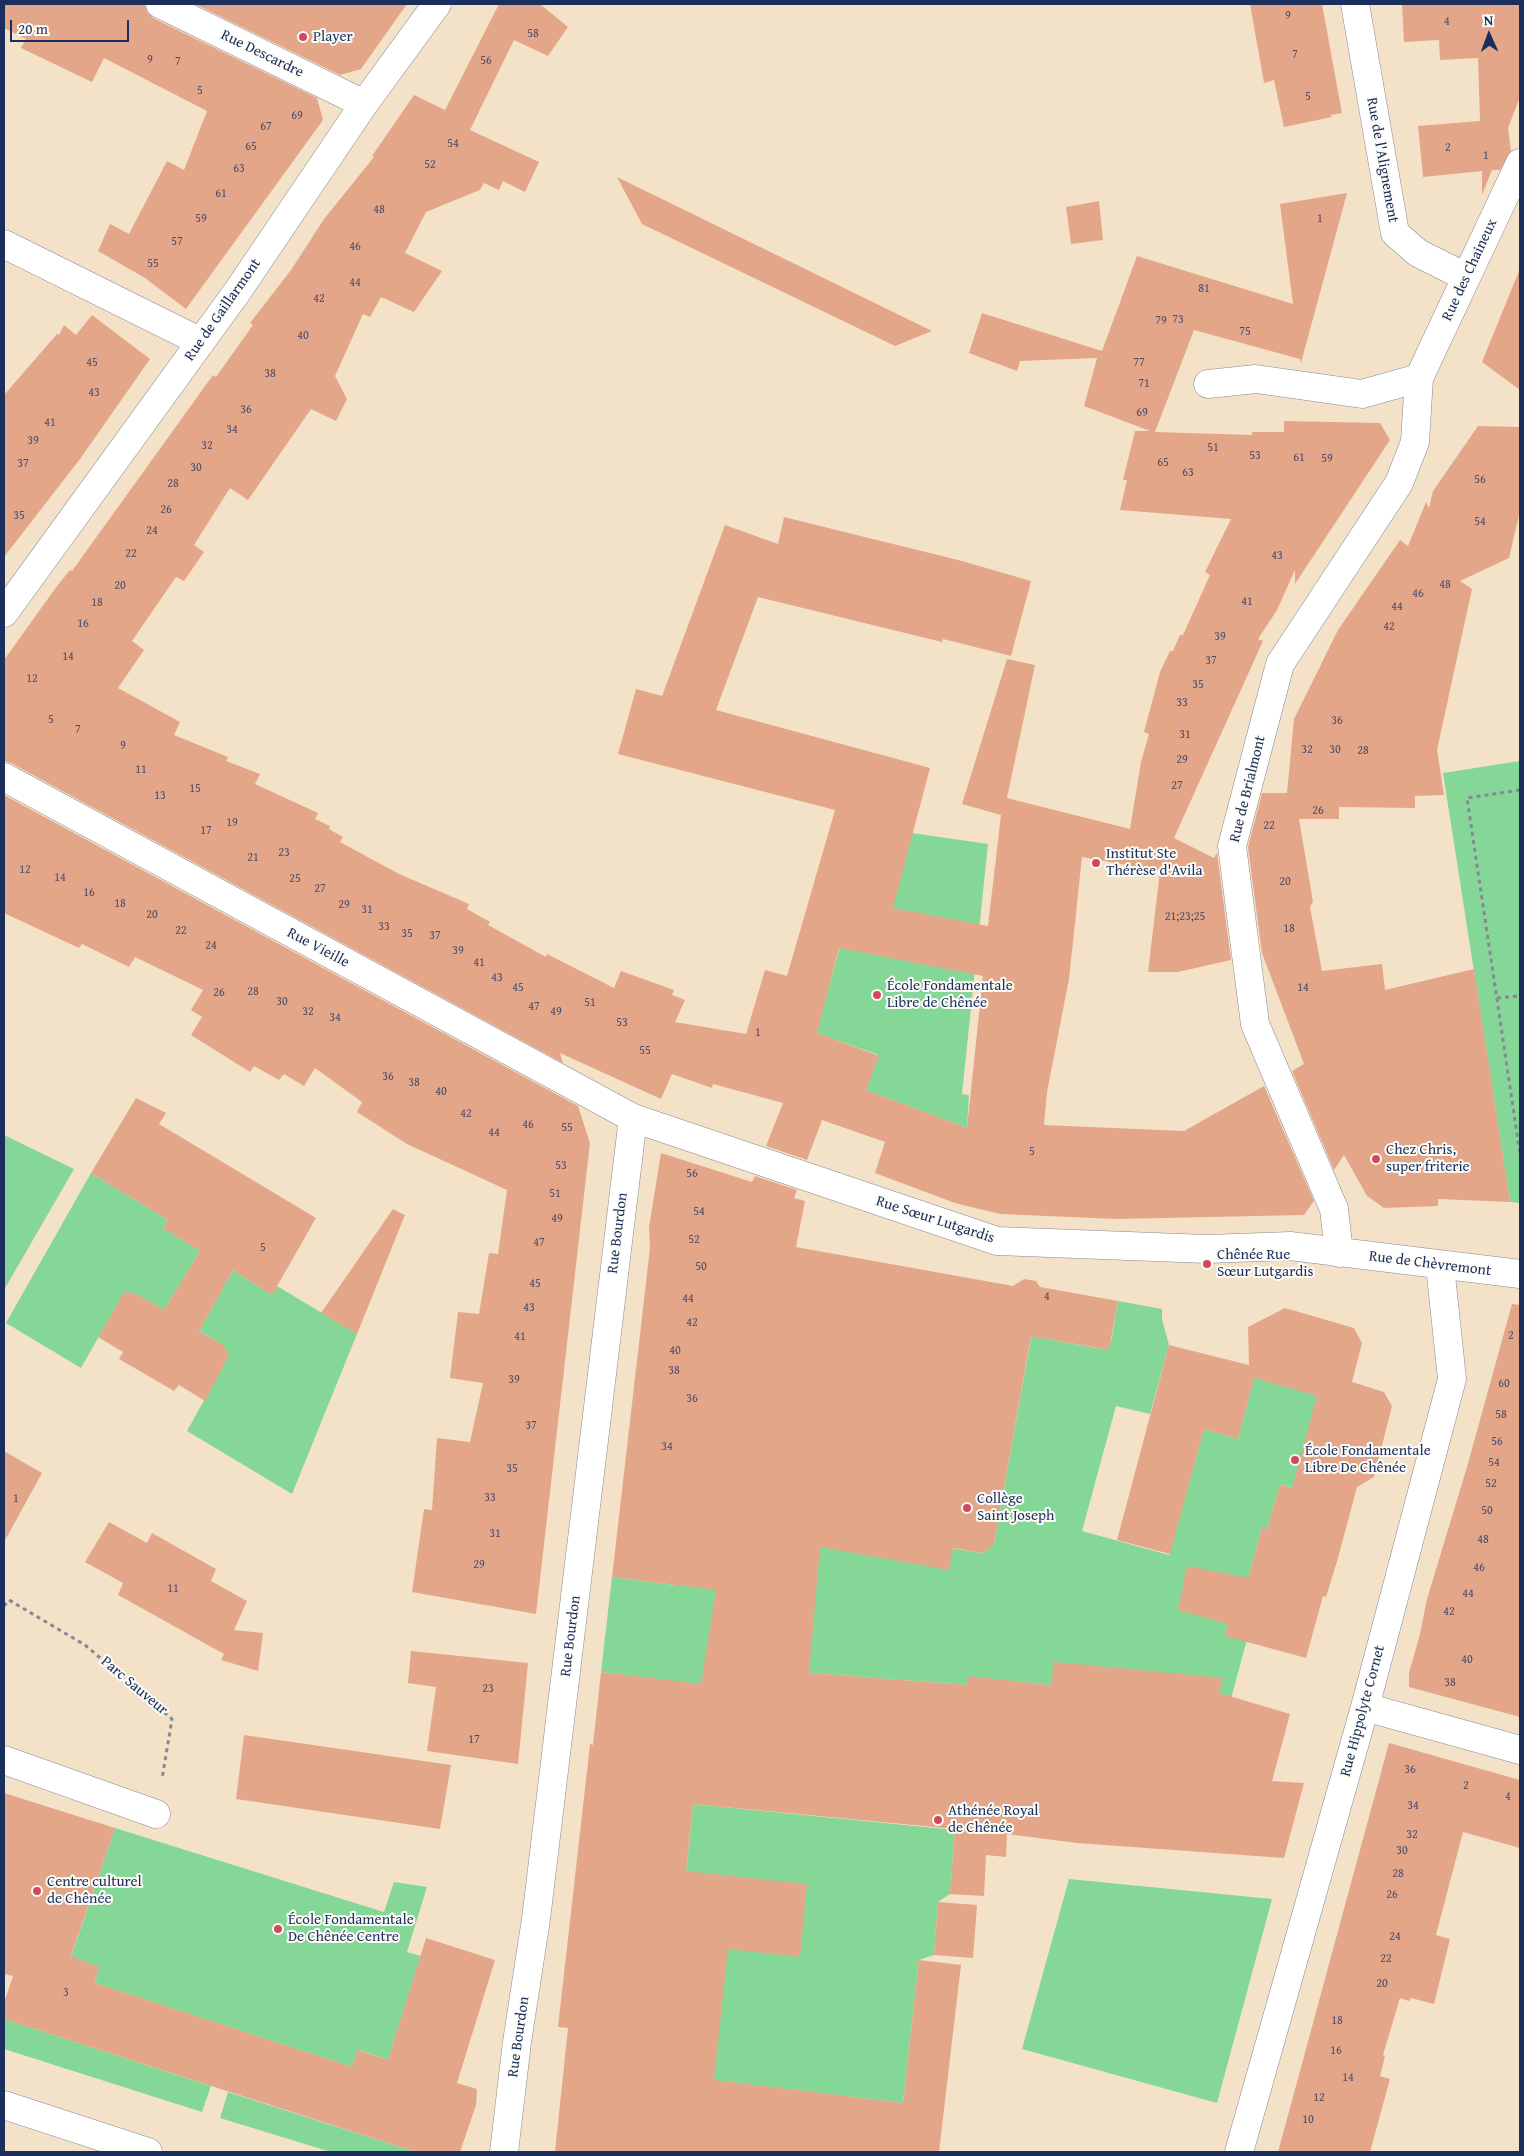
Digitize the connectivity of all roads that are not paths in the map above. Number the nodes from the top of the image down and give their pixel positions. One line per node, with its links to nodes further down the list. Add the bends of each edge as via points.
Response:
1 (160, 4): 4 (street, Rue Descardre)
2 (437, 4): 4 (street, Rue de Gaillarmont)
3 (1355, 4): 7 (street, Rue de l'Alignement, via 1395,233 1418,253)
4 (364, 104): 8 (street, Rue de Gaillarmont)
5 (1520, 163): 7 (street, Rue des Chaineux)
6 (4, 244): 8 (street)
7 (1466, 277): 9 (street, Rue des Chaineux)
8 (201, 342): 11 (street, Rue de Gaillarmont)
9 (1419, 378): 10 (street, via 1362,394 1256,379); 14 (street, Rue de Brialmont, via 1415,442 1399,483 1280,664 1232,846 1255,1024 1334,1208)
10 (1208, 384)
11 (4, 613)
12 (4, 777): 13 (street, Rue Vieille)
13 (633, 1118): 14 (street, Rue Sœur Lutgardis, via 997,1241 1207,1248 1290,1246); 23 (street, Rue Bourdon, via 536,1919)
14 (1339, 1252): 15 (street, Rue de Chèvremont)
15 (1440, 1266): 16 (street, Rue de Chèvremont); 17 (street, Rue Hippolyte Cornet, via 1452,1379)
16 (1520, 1274)
17 (1365, 1708): 18 (street); 24 (street, Rue Hippolyte Cornet)
18 (1520, 1750)
19 (4, 1760): 20 (street)
20 (156, 1814)
21 (4, 2105): 22 (street)
22 (148, 2152)
23 (504, 2152)
24 (1239, 2152)

